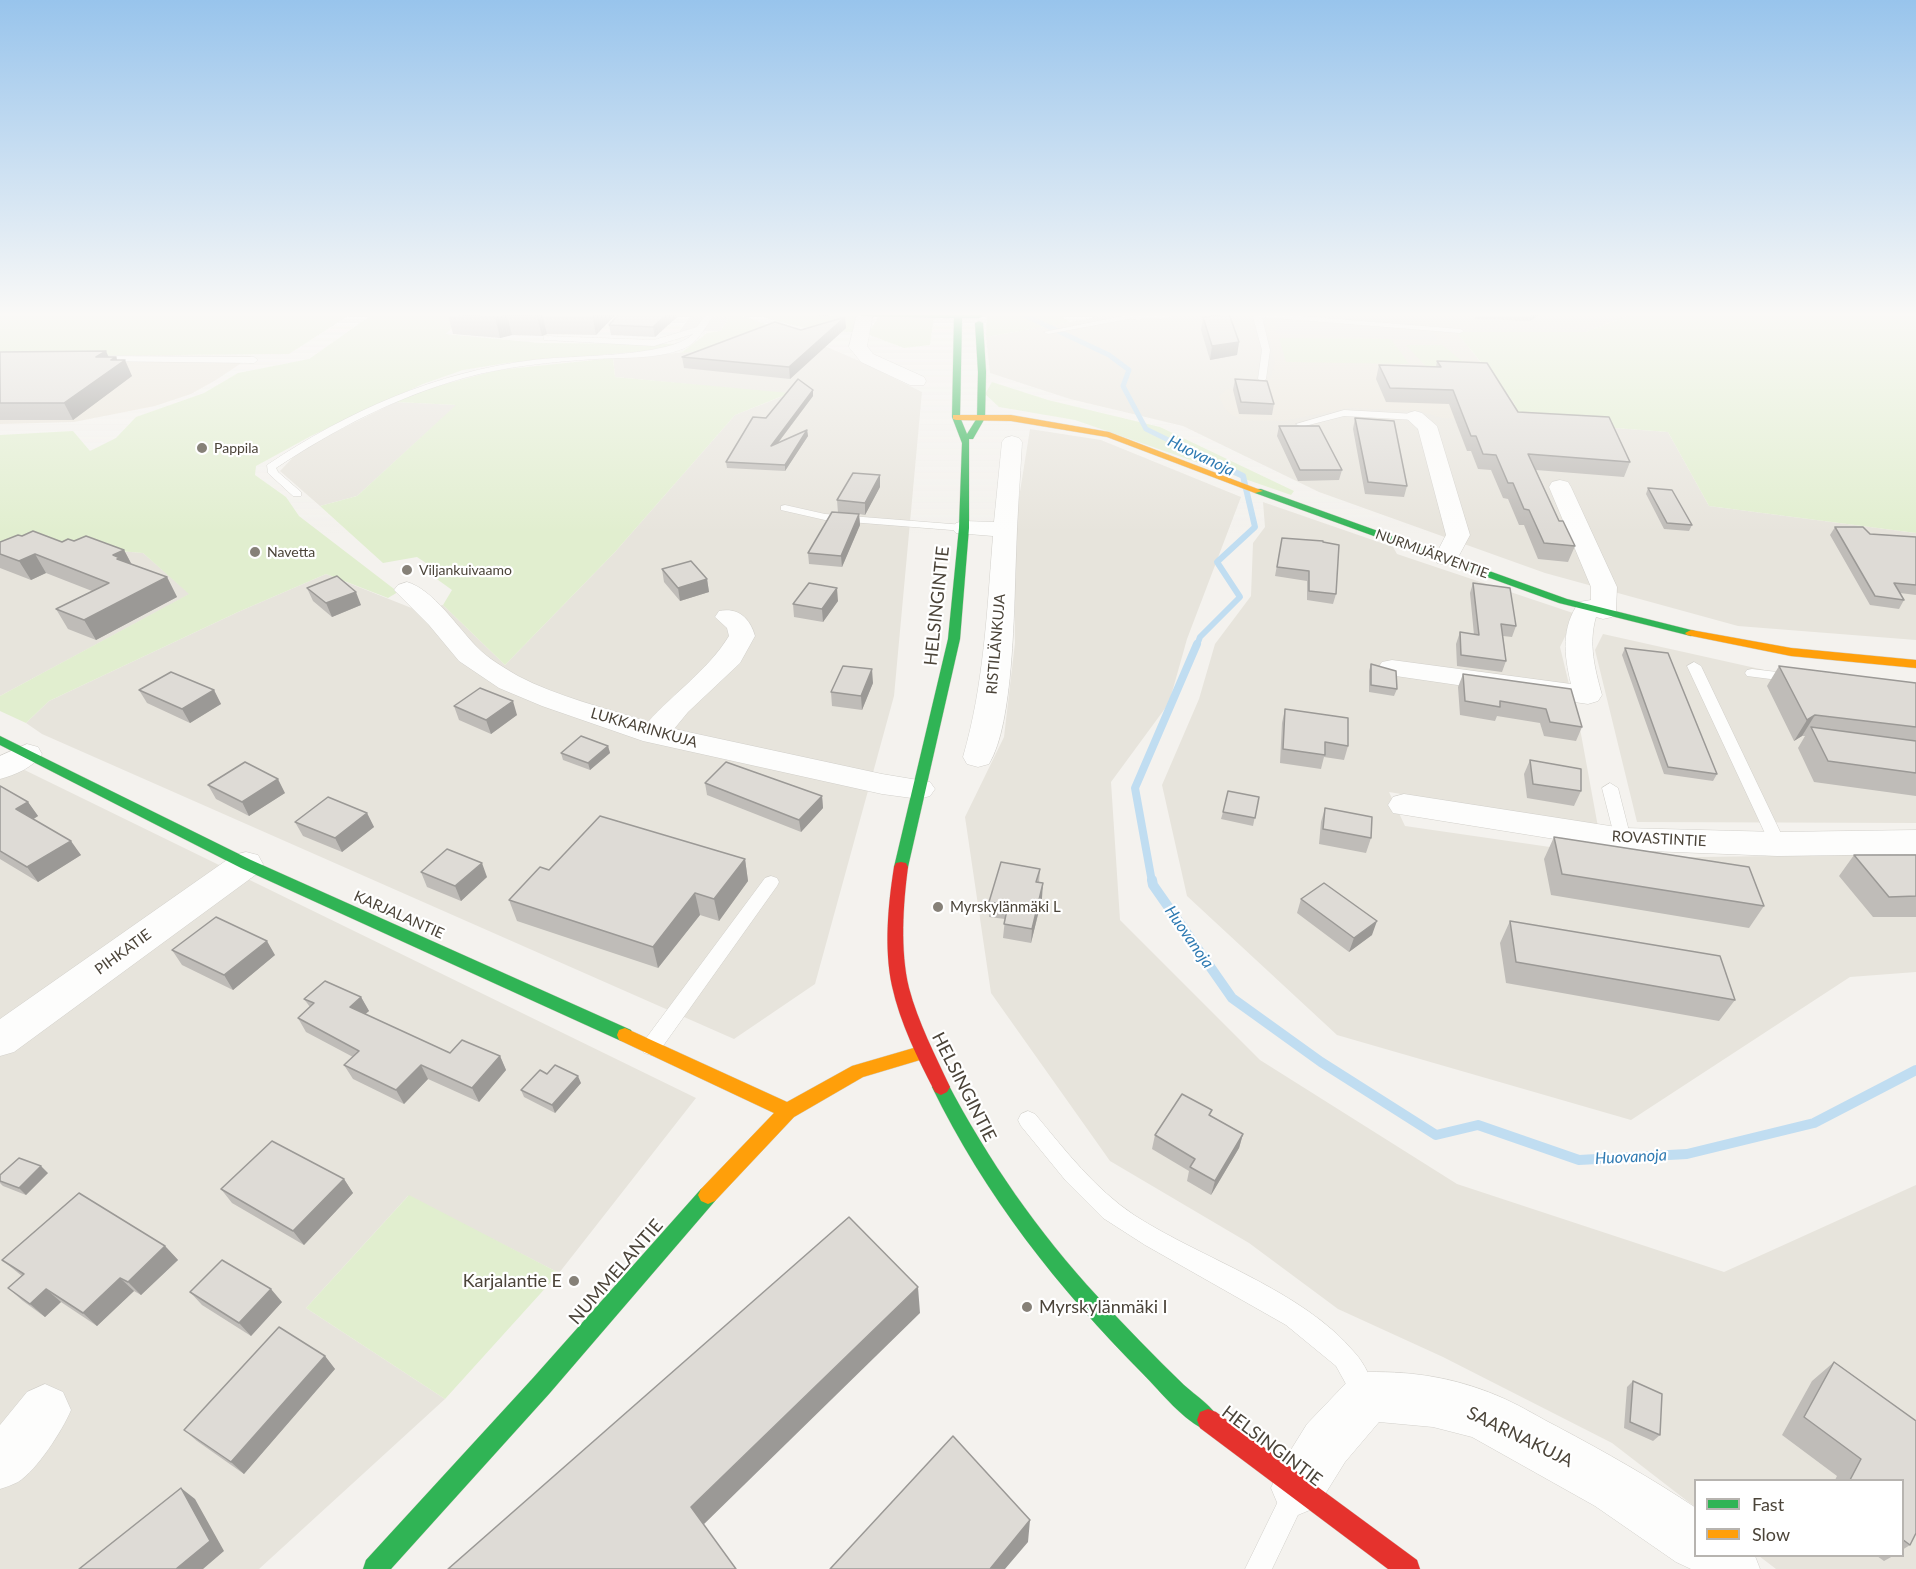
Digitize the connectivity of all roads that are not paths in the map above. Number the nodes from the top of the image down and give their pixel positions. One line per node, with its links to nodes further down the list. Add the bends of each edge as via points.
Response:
1 (427, 387): 11 (lane, via 403,395 302,446 271,467)
2 (958, 387): 4 (street, HELSINGINTIE)
3 (982, 387): 6 (street, HELSINGINTIE)
4 (956, 417): 6 (street, NURMIJÄRVENTIE); 9 (street, HELSINGINTIE)
5 (1415, 417): 7 (lane, via 1344,413); 15 (street, via 1427,426 1458,536)
6 (981, 418): 9 (street, HELSINGINTIE); 15 (street, NURMIJÄRVENTIE, via 1011,418 1109,435)
7 (1301, 424)
8 (1012, 442): 14 (street, RISTILÄNKUJA)
9 (966, 443): 13 (street, HELSINGINTIE)
10 (1560, 488): 17 (street, via 1604,587)
11 (297, 494)
12 (785, 508): 13 (lane, via 825,517)
13 (964, 528): 14 (street); 30 (street, HELSINGINTIE, via 954,639)
14 (1005, 530): 27 (street, RISTILÄNKUJA, via 987,731)
15 (1446, 558): 17 (street, NURMIJÄRVENTIE, via 1563,601)
16 (407, 590): 24 (street, LUKKARINKUJA, via 469,655 509,682)
17 (1596, 609): 19 (street, NURMIJÄRVENTIE, via 1671,628 1812,654); 21 (street, via 1578,627 1581,670 1588,695)
18 (728, 617): 24 (street, via 739,625 742,636 730,657)
19 (1916, 664)
20 (1694, 666): 34 (lane)
21 (1392, 668)
22 (1752, 673): 23 (lane)
23 (1810, 680)
24 (654, 734): 30 (street, LUKKARINKUJA)
25 (0, 740): 26 (street, KARJALANTIE)
26 (27, 754): 28 (street); 35 (street, KARJALANTIE)
27 (978, 757)
28 (0, 769)
29 (1611, 788): 32 (lane)
30 (919, 789): 39 (street, HELSINGINTIE, via 899,877 897,924 900,986)
31 (1404, 805): 32 (street, ROVASTINTIE)
32 (1623, 839): 34 (street, ROVASTINTIE)
33 (1916, 842): 34 (street, ROVASTINTIE)
34 (1778, 844)
35 (246, 864): 37 (street, PIHKATIE); 38 (street, KARJALANTIE)
36 (771, 882): 38 (lane)
37 (0, 1040)
38 (651, 1047): 40 (street, KARJALANTIE)
39 (924, 1053): 40 (street, NUMMELANTIE, via 858,1071); 45 (street, HELSINGINTIE, via 990,1173 1044,1248 1111,1328 1196,1411)
40 (788, 1111): 48 (street, NUMMELANTIE, via 701,1202)
41 (1028, 1120): 42 (lane, via 1076,1180 1123,1220 1250,1289 1312,1330 1346,1360)
42 (1368, 1397): 45 (street, via 1326,1443); 46 (street, SAARNAKUJA, via 1424,1399 1473,1411 1587,1470)
43 (45, 1410): 44 (street)
44 (0, 1464)
45 (1298, 1488): 49 (lane); 50 (street, HELSINGINTIE)
46 (1694, 1541)
47 (1715, 1557): 51 (street)
48 (375, 1569)
49 (1258, 1569)
50 (1408, 1569)
51 (1732, 1569)

